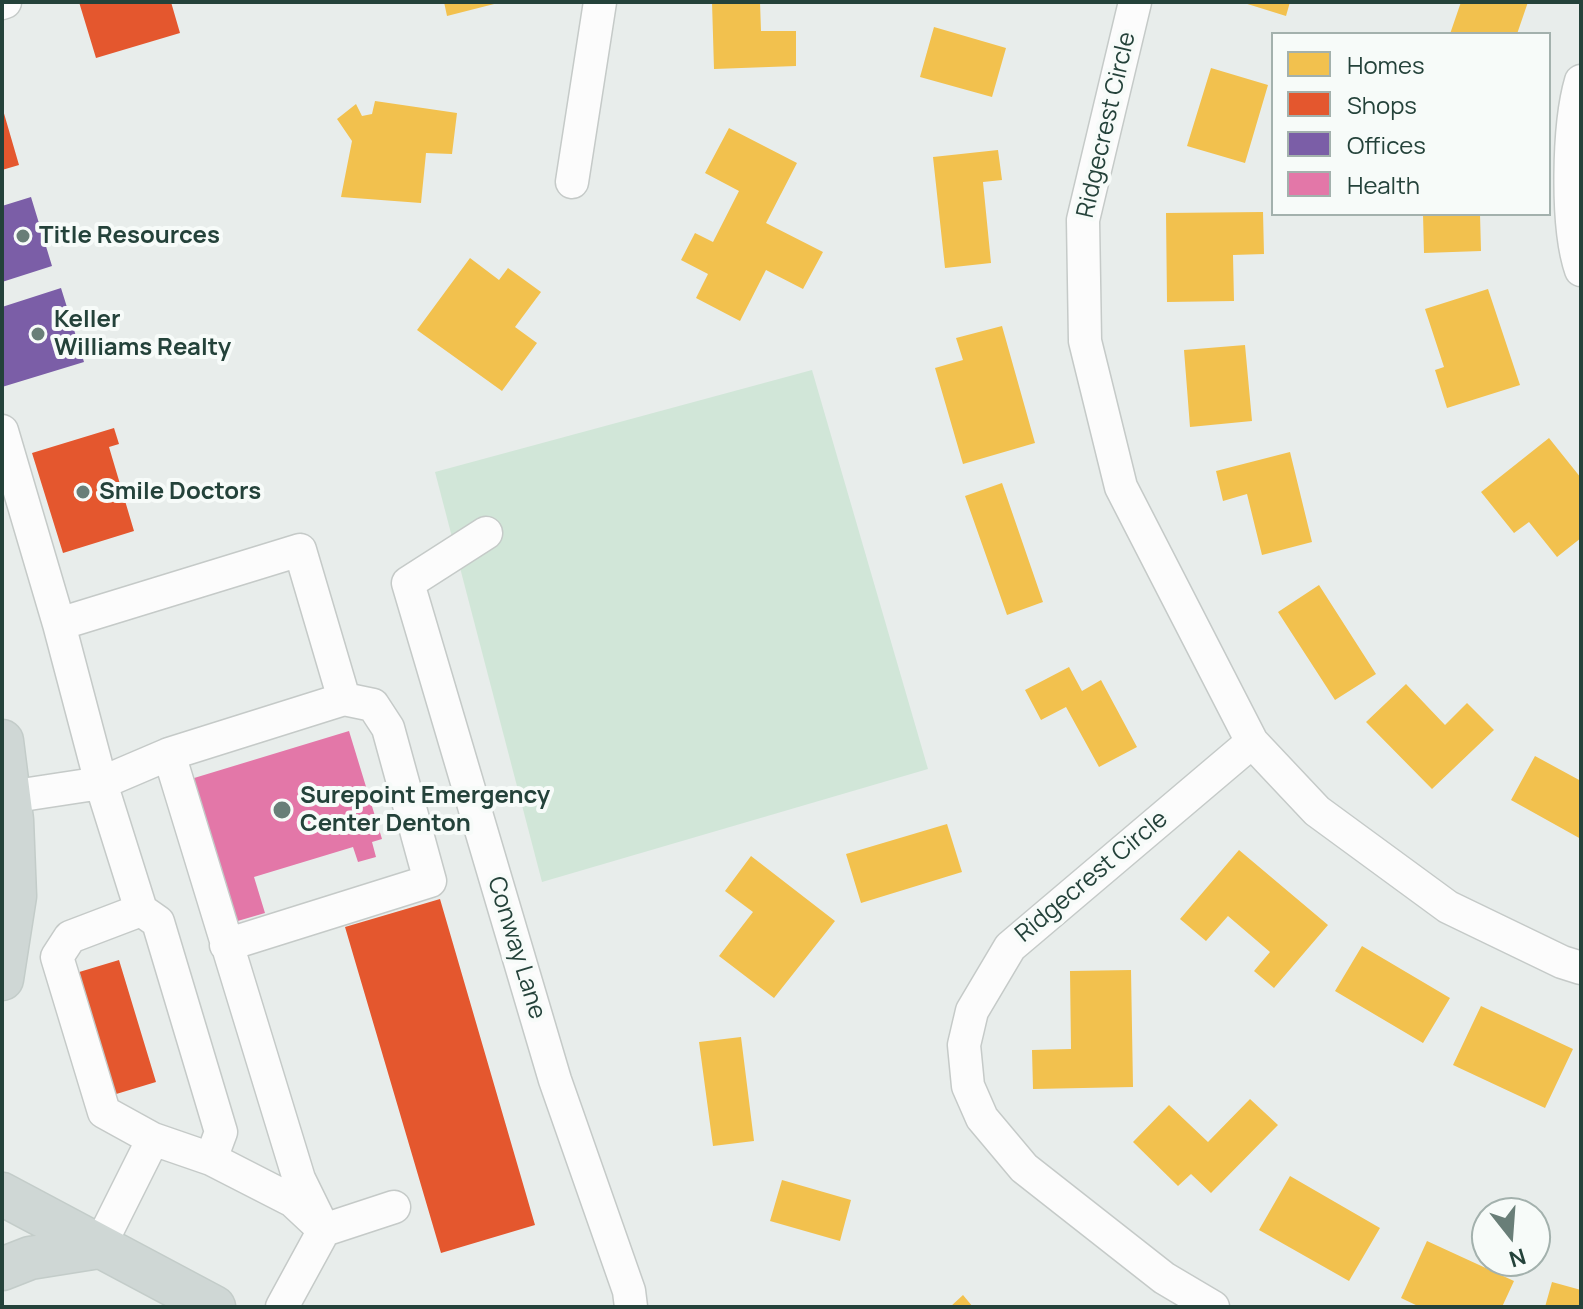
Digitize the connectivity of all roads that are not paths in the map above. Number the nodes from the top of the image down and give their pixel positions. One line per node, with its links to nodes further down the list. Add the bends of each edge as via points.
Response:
1 (600, 2): 4 (street)
2 (1135, 2): 11 (street, Ridgecrest Circle, via 1083,220 1085,341 1121,487)
3 (1581, 81): 5 (street, via 1570,150 1575,254)
4 (572, 182)
5 (1581, 270)
6 (2, 431): 8 (street)
7 (486, 533): 28 (street, Conway Lane, via 408,583 555,1080)
8 (59, 624): 9 (street, via 300,550); 13 (street)
9 (344, 699): 12 (street); 16 (street, via 373,705 388,728 430,881)
10 (2, 741): 14 (main road)
11 (1252, 742): 17 (street, Ridgecrest Circle, via 1317,811 1448,907); 29 (street, Ridgecrest Circle, via 1010,947 972,1011 964,1045 968,1086 982,1118 1024,1168 1164,1278)
12 (169, 754): 13 (street); 16 (street)
13 (101, 783): 14 (street); 15 (street)
14 (9, 797): 18 (main road, via 15,896)
15 (141, 910): 19 (street, via 70,937 57,957 104,1112); 20 (street, via 158,922 221,1132)
16 (226, 945): 23 (street, via 299,1179)
17 (1581, 968)
18 (2, 979)
19 (153, 1139): 20 (street); 24 (street)
20 (211, 1159): 23 (street, via 293,1201)
21 (2, 1194): 24 (main road)
22 (394, 1207): 23 (street)
23 (324, 1230): 27 (street)
24 (99, 1247): 25 (main road, via 30,1258); 26 (main road)
25 (2, 1269)
26 (214, 1307)
27 (282, 1307)
28 (631, 1307)
29 (1213, 1307)

